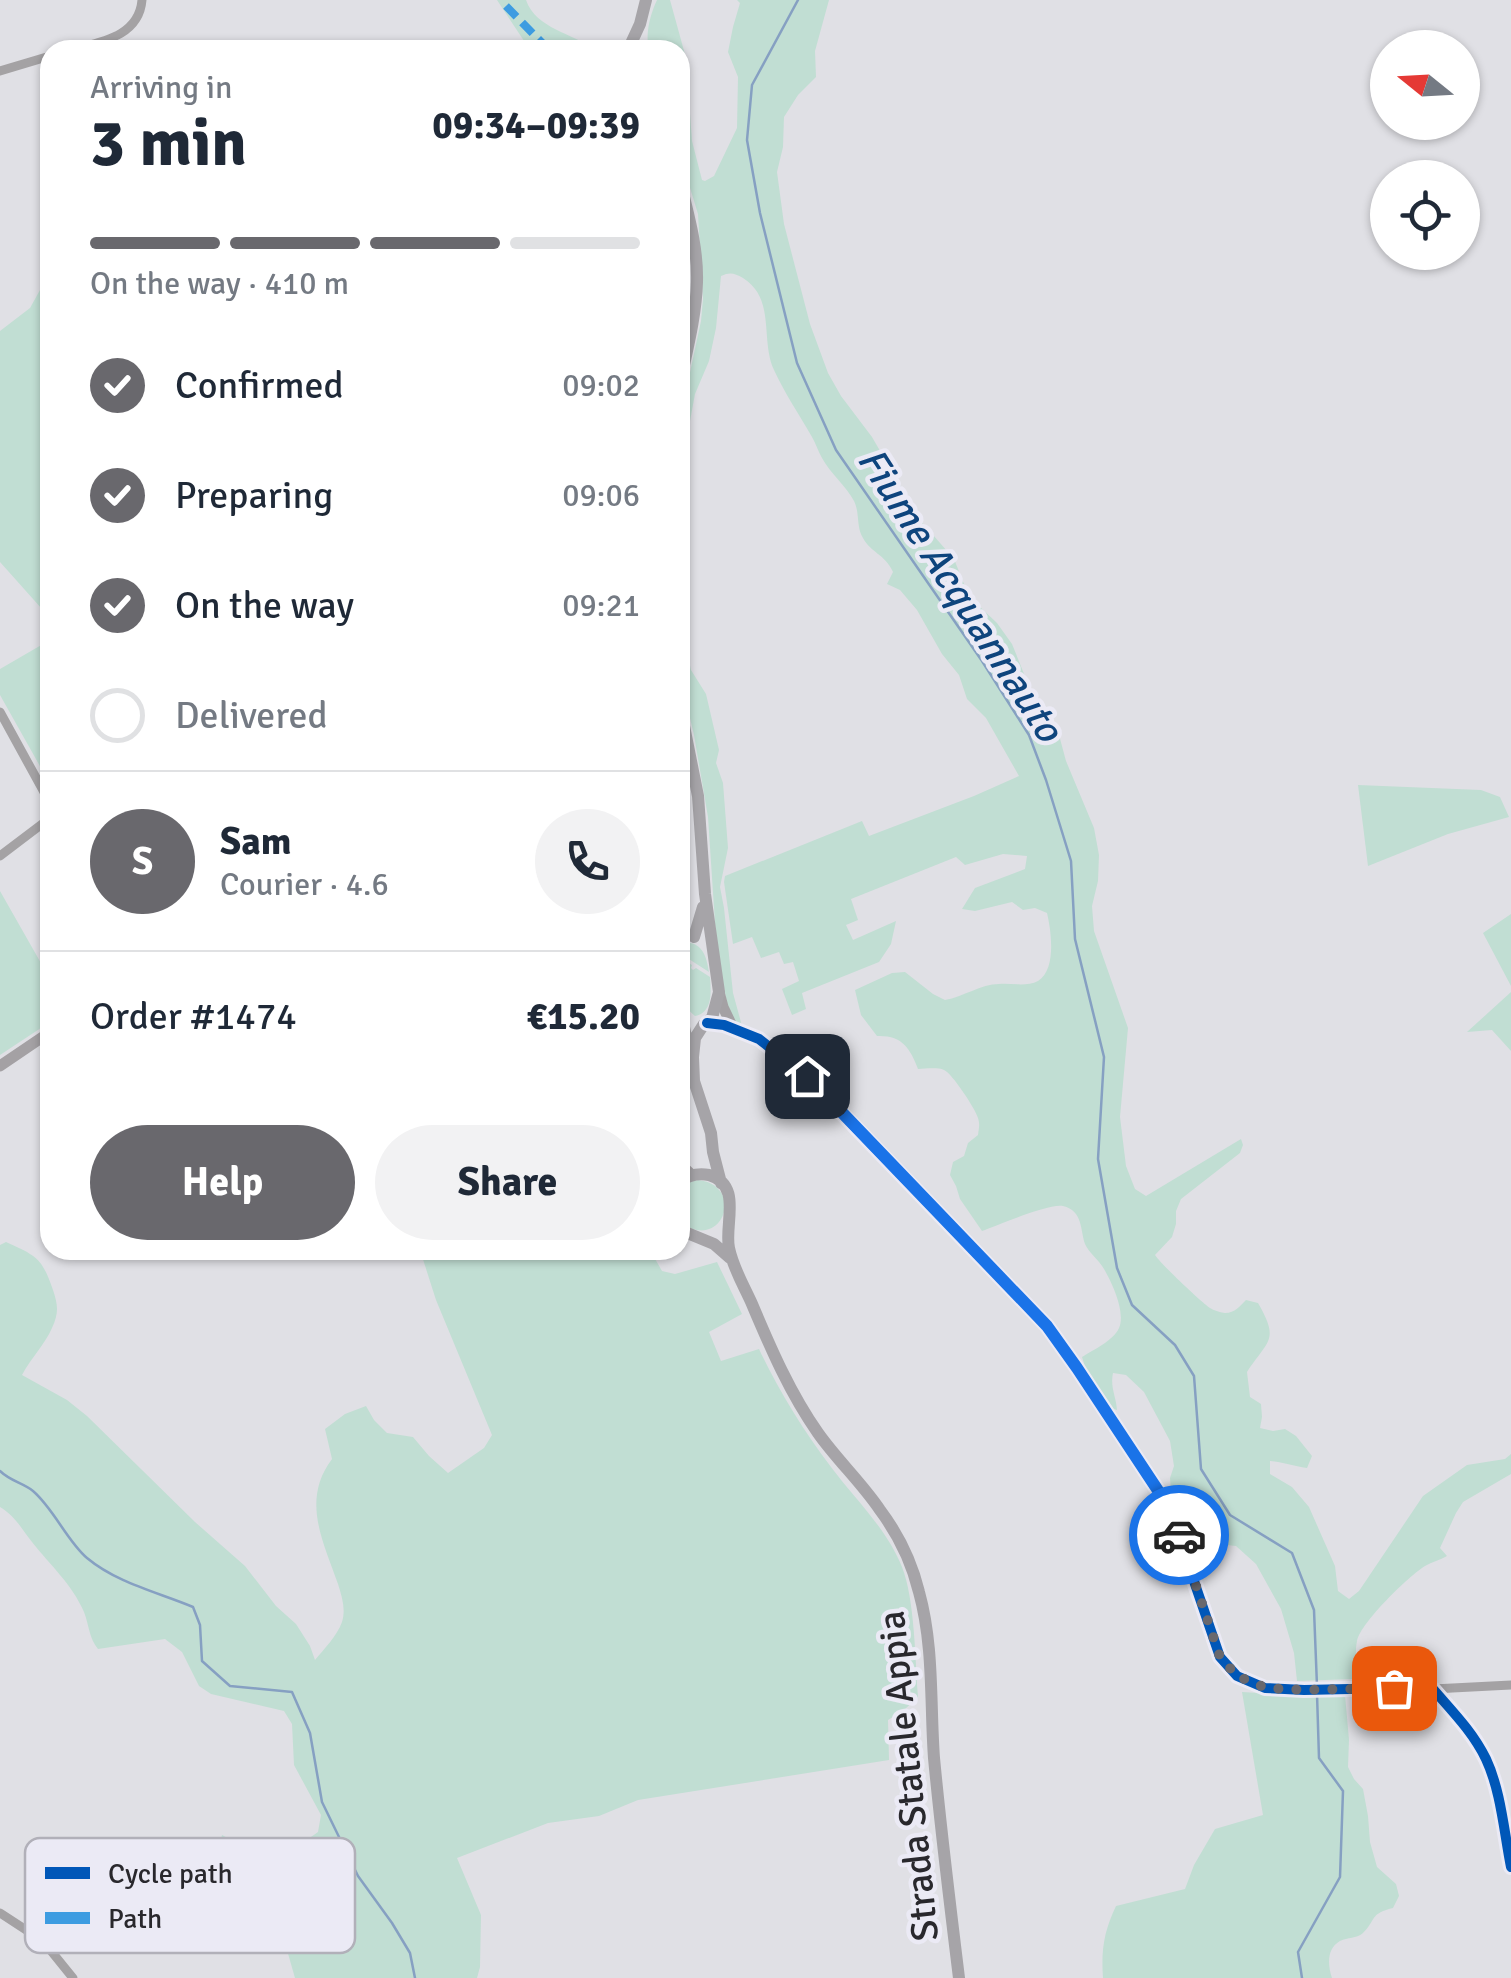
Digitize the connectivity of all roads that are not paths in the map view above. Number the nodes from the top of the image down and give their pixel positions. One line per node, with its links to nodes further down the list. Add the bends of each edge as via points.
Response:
1 (142, 0): 4 (street, via 132,26)
2 (646, 0): 3 (main road)
3 (640, 24): 5 (main road); 6 (main road)
4 (105, 40)
5 (633, 40)
6 (640, 40)
7 (40, 59): 8 (street)
8 (0, 71)
9 (690, 221): 10 (main road, via 697,281)
10 (690, 334)
11 (0, 712): 13 (street)
12 (690, 756): 16 (main road)
13 (40, 785)
14 (40, 826): 15 (street)
15 (0, 856)
16 (705, 894): 17 (main road); 19 (main road)
17 (690, 927)
18 (690, 940): 19 (main road)
19 (712, 951): 20 (main road)
20 (719, 992): 22 (main road); 23 (street)
21 (690, 1022): 22 (main road)
22 (706, 1023): 23 (street); 27 (main road, via 695,1038)
23 (733, 1028): 36 (street, via 807,1076 1047,1326 1159,1492 1220,1657 1237,1676 1266,1688)
24 (40, 1039): 26 (street)
25 (690, 1057): 27 (main road, Strada Statale Appia)
26 (0, 1066)
27 (693, 1068): 28 (main road, Strada Statale Appia)
28 (713, 1152): 29 (main road, via 706,1168); 30 (main road, Strada Statale Appia)
29 (690, 1177): 30 (main road, via 707,1175)
30 (721, 1183): 31 (main road, Strada Statale Appia, via 730,1195)
31 (728, 1218): 33 (main road, via 717,1232); 34 (main road, Strada Statale Appia)
32 (690, 1234): 33 (main road)
33 (698, 1238): 34 (main road)
34 (732, 1260): 42 (main road, Strada Statale Appia, via 796,1400 880,1510 920,1594)
35 (1511, 1685): 36 (street)
36 (1433, 1689): 37 (street, via 1486,1760)
37 (1511, 1867)
38 (0, 1913): 39 (street)
39 (25, 1930)
40 (52, 1953): 41 (street)
41 (73, 1978)
42 (959, 1978)

